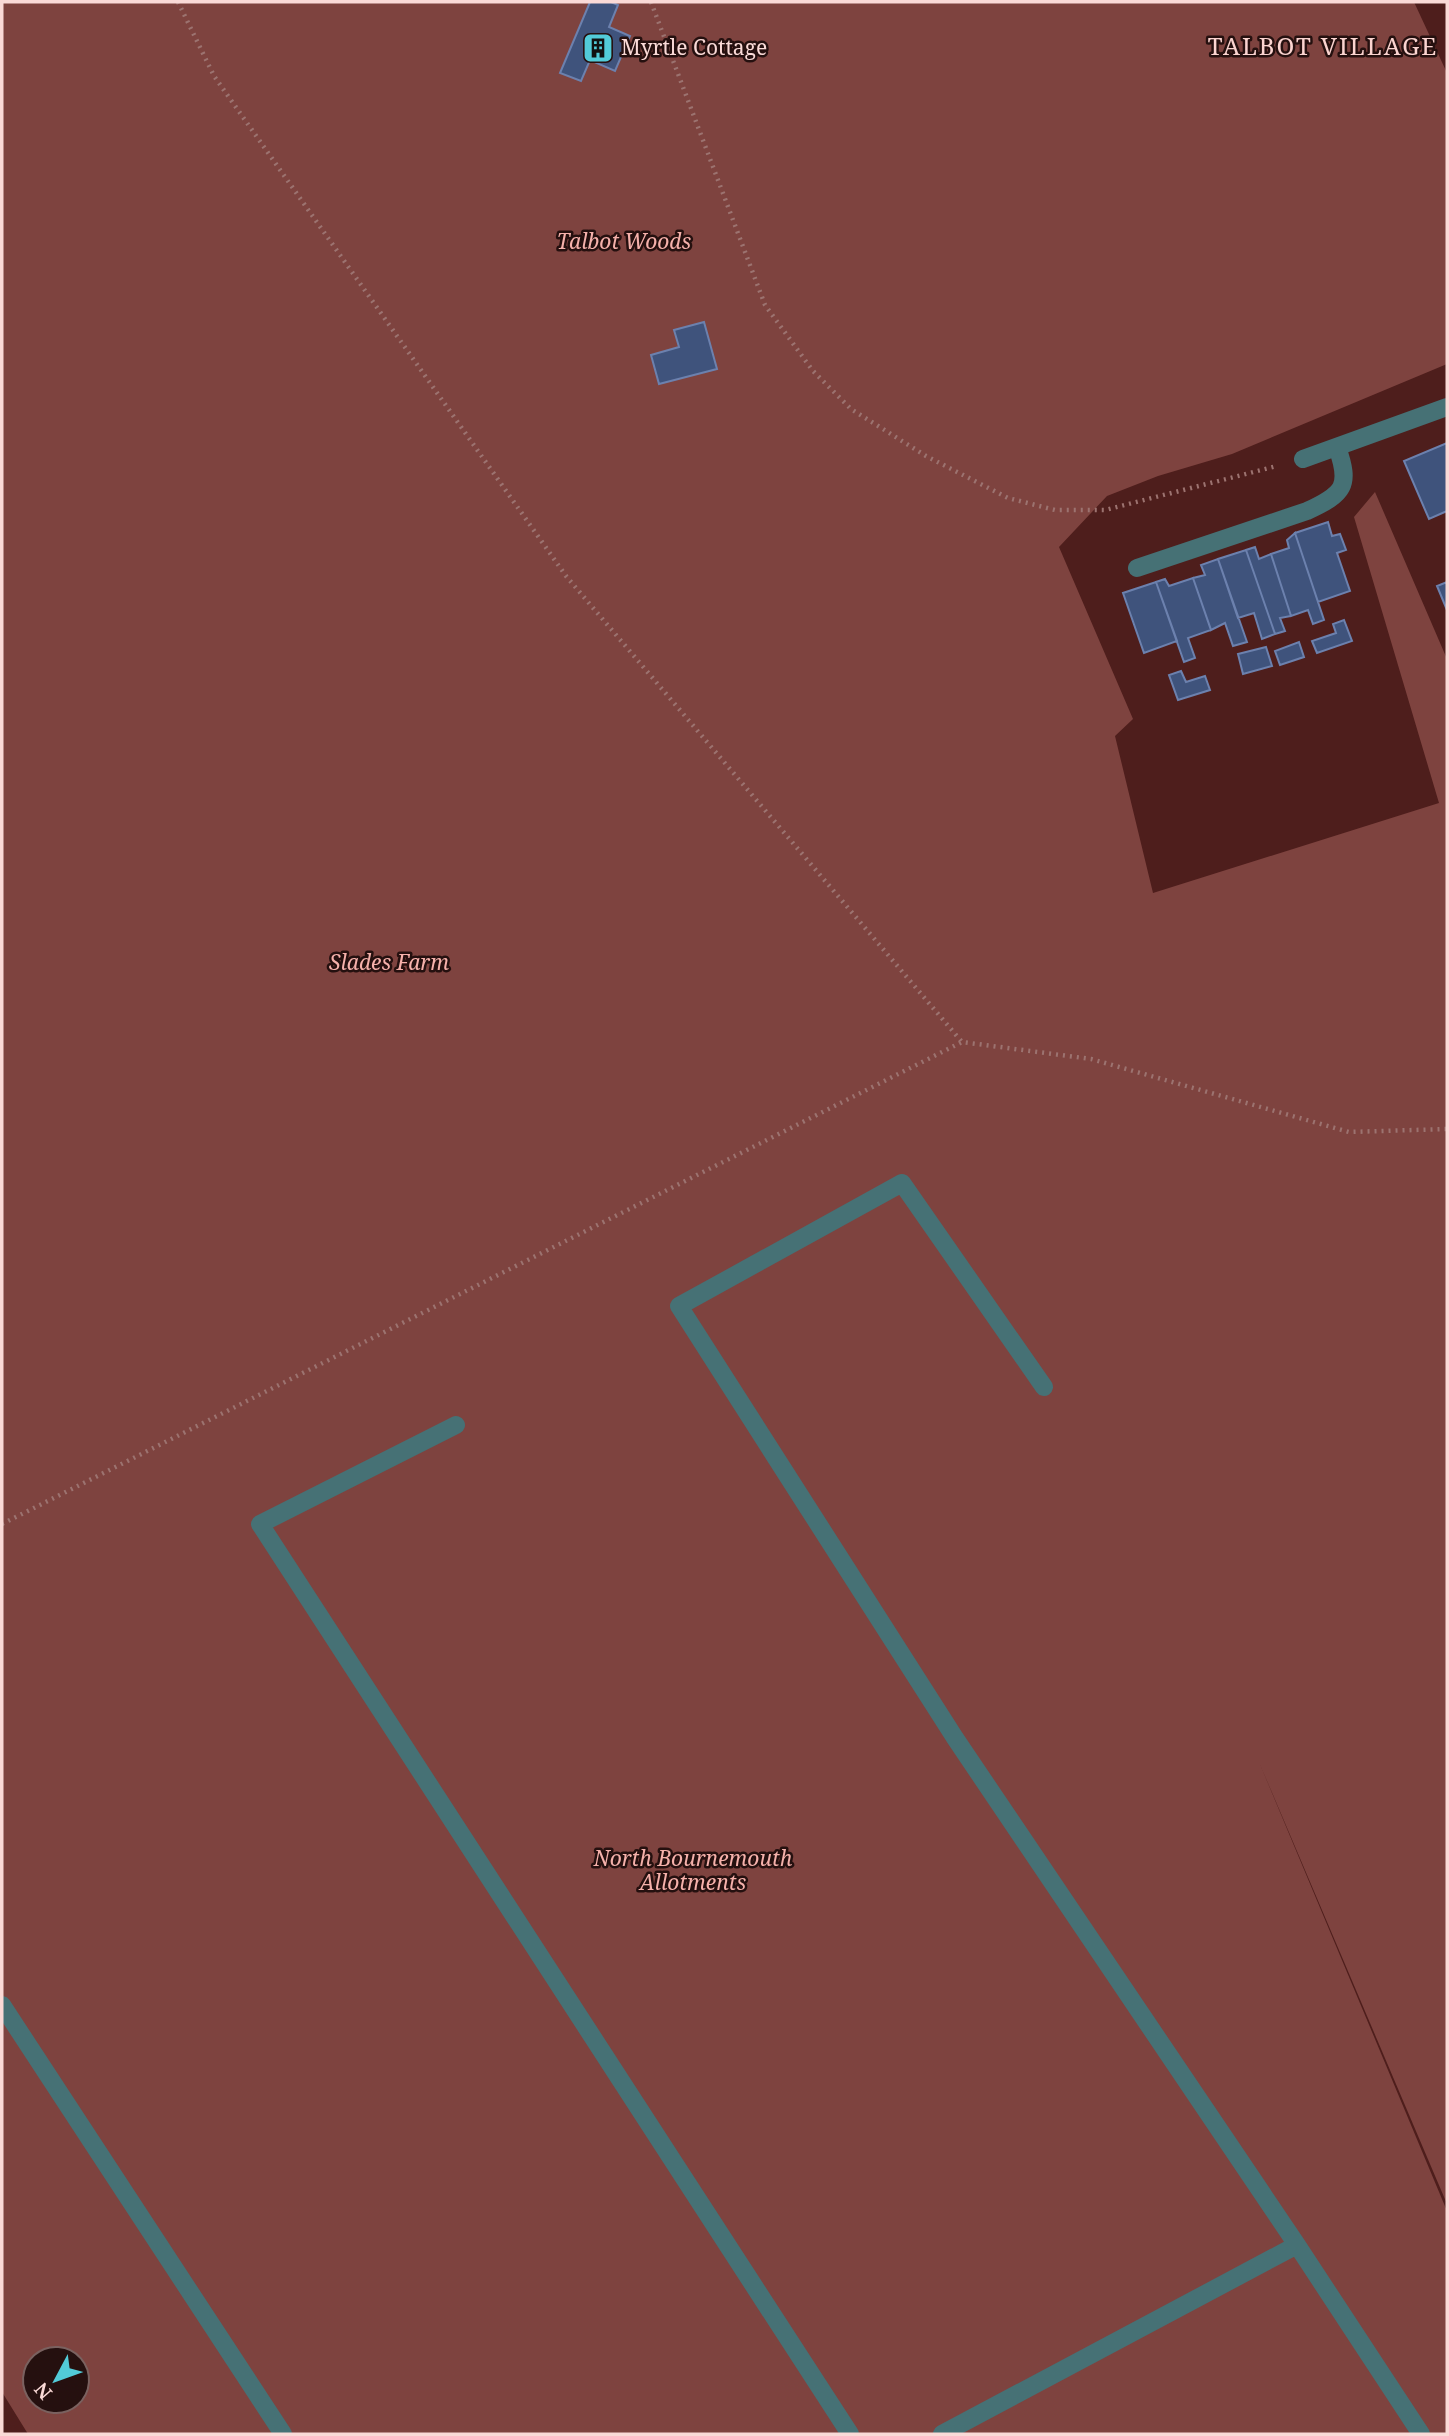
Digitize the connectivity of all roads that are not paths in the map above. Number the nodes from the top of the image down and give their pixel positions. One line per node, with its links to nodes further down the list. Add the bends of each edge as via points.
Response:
1 (1447, 407): 2 (lane)
2 (1337, 447): 3 (lane); 4 (lane, via 1344,480 1330,501)
3 (1303, 459)
4 (1137, 568)
5 (1044, 1387): 8 (lane, via 902,1183 678,1306 955,1738)
6 (456, 1425): 10 (lane, via 260,1524)
7 (2, 2005): 9 (lane)
8 (1297, 2245): 11 (lane); 12 (lane)
9 (283, 2434)
10 (850, 2434)
11 (942, 2434)
12 (1420, 2434)

